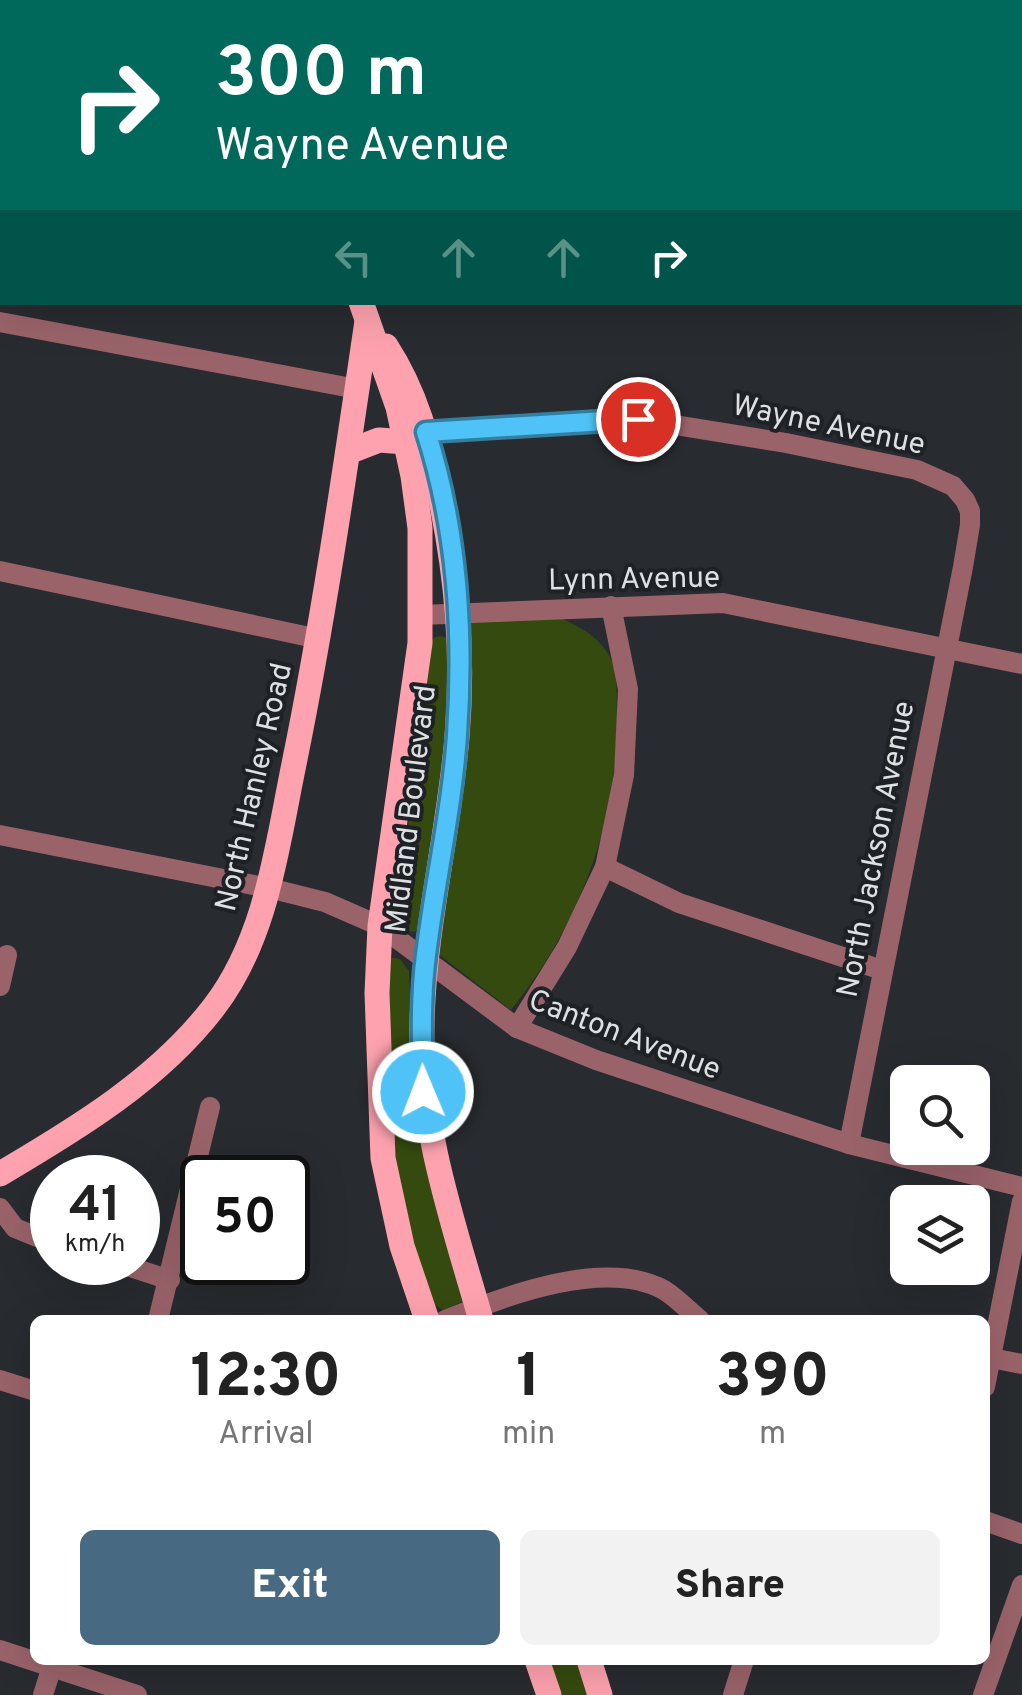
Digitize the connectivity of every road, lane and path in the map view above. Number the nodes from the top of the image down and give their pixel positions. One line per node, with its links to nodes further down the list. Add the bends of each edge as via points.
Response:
1 (366, 307): 3 (main road, North Hanley Road); 4 (main road, Midland Boulevard, via 398,408)
2 (0, 322): 3 (street)
3 (357, 390): 5 (main road, North Hanley Road)
4 (415, 437): 5 (main road); 6 (street, Wayne Avenue, via 638,419 917,470 953,486 970,511); 9 (main road, Midland Boulevard, via 447,527); 10 (main road, Midland Boulevard)
5 (348, 452): 11 (main road, North Hanley Road)
6 (963, 567): 12 (street, North Jackson Avenue)
7 (0, 571): 11 (street)
8 (611, 606): 9 (street, Lynn Avenue); 12 (street, Lynn Avenue, via 723,604); 15 (street, via 628,689 624,776)
9 (460, 612): 10 (street, Lynn Avenue); 19 (main road, Midland Boulevard, via 457,736)
10 (421, 615): 17 (main road, Midland Boulevard)
11 (319, 640): 16 (main road, North Hanley Road)
12 (946, 650): 13 (street, Lynn Avenue); 20 (street, North Jackson Avenue)
13 (1022, 664)
14 (0, 835): 16 (street, Canton Avenue)
15 (604, 866): 20 (street, via 679,903); 22 (street)
16 (269, 888): 17 (street, Canton Avenue); 25 (main road, North Hanley Road, via 245,956 174,1053 108,1106)
17 (380, 926): 19 (street, Canton Avenue); 34 (main road, Midland Boulevard, via 383,1158)
18 (7, 955): 21 (street)
19 (425, 957): 22 (street, Canton Avenue); 32 (main road, Midland Boulevard, via 423,1092)
20 (882, 970): 24 (street, North Jackson Avenue)
21 (0, 986)
22 (516, 1028): 24 (street, Canton Avenue)
23 (210, 1107): 31 (street)
24 (848, 1144): 26 (street, Canton Avenue)
25 (0, 1174)
26 (1022, 1187)
27 (1022, 1201): 36 (street)
28 (0, 1208): 29 (street, via 15,1228)
29 (30, 1234)
30 (160, 1277): 31 (street)
31 (170, 1280): 33 (street)
32 (479, 1314): 35 (street, via 575,1280 618,1276 664,1291)
33 (160, 1315)
34 (425, 1315)
35 (694, 1315)
36 (991, 1358): 37 (street); 38 (street)
37 (990, 1363)
38 (1022, 1364)
39 (0, 1380): 40 (street)
40 (30, 1389)
41 (990, 1524): 42 (street)
42 (1022, 1534)
43 (1022, 1585): 56 (street)
44 (0, 1650): 45 (street)
45 (30, 1657)
46 (53, 1665): 51 (street)
47 (59, 1665): 52 (street)
48 (540, 1665): 53 (main road)
49 (591, 1665): 54 (main road)
50 (742, 1665): 55 (street)
51 (44, 1695)
52 (137, 1695)
53 (549, 1695)
54 (600, 1695)
55 (733, 1695)
56 (984, 1695)

